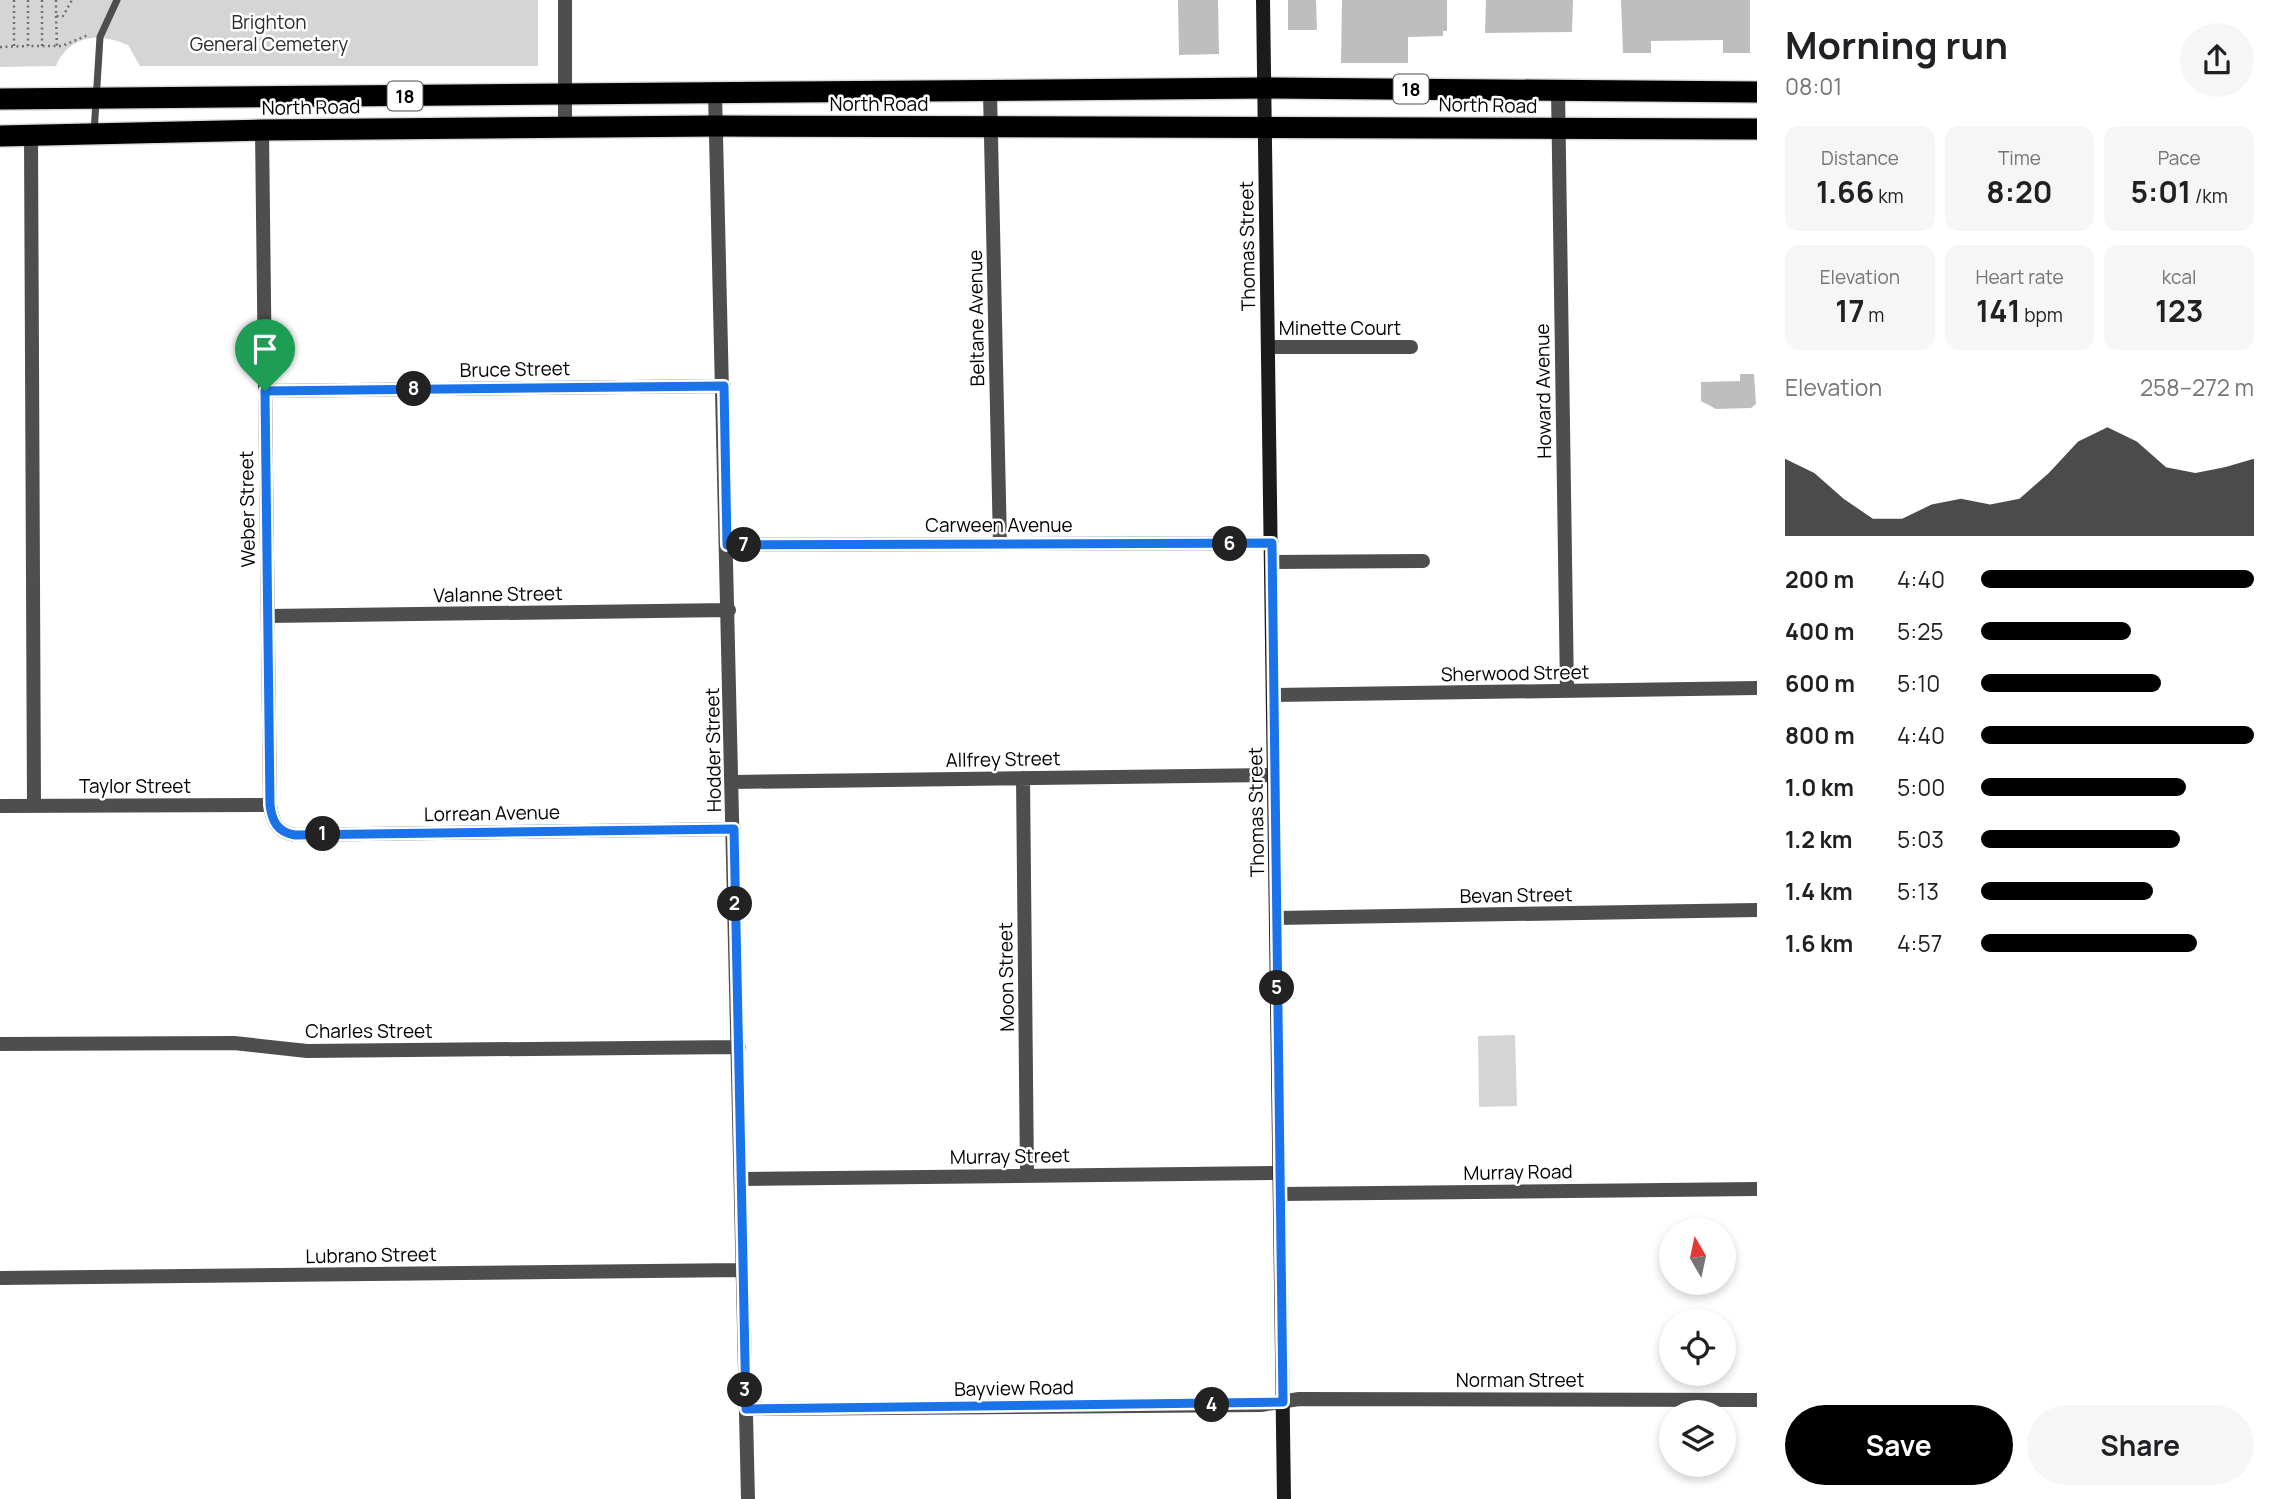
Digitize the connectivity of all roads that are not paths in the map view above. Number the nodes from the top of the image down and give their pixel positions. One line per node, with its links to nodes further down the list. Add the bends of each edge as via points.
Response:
1 (117, 0): 12 (lane, via 101,35)
2 (565, 0): 10 (street)
3 (1263, 0): 4 (street, Thomas Street)
4 (1264, 88): 5 (highway, North Road / 18); 6 (highway, North Road / 18); 14 (street, Thomas Street)
5 (1117, 90): 7 (highway, North Road / 18); 13 (highway)
6 (1558, 90): 8 (highway, North Road / 18); 18 (street, Howard Avenue)
7 (990, 92): 9 (highway, North Road / 18); 17 (street, Beltane Avenue)
8 (1757, 92)
9 (715, 93): 10 (highway, North Road / 18); 15 (street, Hodder Street)
10 (565, 94): 12 (highway, North Road / 18); 16 (street)
11 (0, 99): 12 (highway, North Road / 18)
12 (94, 99): 21 (lane)
13 (1117, 125): 14 (highway, North Road / 18); 17 (highway, North Road / 18)
14 (1265, 125): 18 (highway, North Road / 18); 24 (street, Thomas Street)
15 (717, 126): 16 (highway, North Road / 18); 17 (highway, North Road / 18); 26 (street, Hodder Street)
16 (565, 127): 20 (highway, North Road / 18)
17 (991, 127): 29 (street, Beltane Avenue)
18 (1558, 129): 19 (highway, North Road / 18); 36 (street, Howard Avenue)
19 (1757, 129)
20 (262, 130): 21 (highway, North Road / 18); 27 (street, Weber Street)
21 (94, 133): 22 (highway, North Road / 18)
22 (31, 135): 23 (highway, North Road / 18); 43 (street)
23 (0, 136)
24 (1268, 347): 25 (street, Minette Court); 28 (street, Thomas Street)
25 (1411, 347)
26 (724, 386): 27 (street, Bruce Street); 30 (street, Hodder Street)
27 (265, 391): 34 (street, Weber Street)
28 (1272, 543): 29 (street, Carween Avenue); 32 (street, Thomas Street)
29 (1000, 544): 30 (street, Carween Avenue)
30 (727, 545): 33 (street, Hodder Street)
31 (1423, 561): 32 (street)
32 (1272, 562): 37 (street, Thomas Street)
33 (729, 610): 34 (street, Valanne Street); 40 (street, Hodder Street)
34 (268, 616): 41 (street, Weber Street)
35 (1757, 688): 36 (street, Sherwood Street)
36 (1567, 691): 37 (street, Sherwood Street)
37 (1274, 695): 38 (street, Thomas Street)
38 (1275, 775): 39 (street, Allfrey Street); 46 (street, Thomas Street)
39 (1023, 778): 40 (street, Allfrey Street); 50 (street, Moon Street)
40 (733, 782): 44 (street, Hodder Street)
41 (270, 805): 43 (street, Taylor Street); 44 (street, Lorrean Avenue, via 274,823 295,835)
42 (0, 806): 43 (street, Taylor Street)
43 (34, 806)
44 (734, 829): 48 (street, Hodder Street)
45 (1757, 910): 46 (street, Bevan Street)
46 (1276, 918): 49 (street, Thomas Street)
47 (0, 1044): 48 (street, Charles Street, via 234,1044 307,1051)
48 (739, 1047): 51 (street, Hodder Street)
49 (1279, 1173): 50 (street, Murray Street); 53 (street, Thomas Street)
50 (1027, 1175): 51 (street, Murray Street)
51 (742, 1179): 54 (street, Hodder Street)
52 (1757, 1189): 53 (street, Murray Road)
53 (1280, 1194): 57 (street, Thomas Street)
54 (743, 1270): 55 (street, Lubrano Street); 58 (street, Hodder Street)
55 (0, 1278)
56 (1757, 1400): 57 (street, Norman Street)
57 (1283, 1402): 58 (street, Bayview Road); 60 (street, Thomas Street)
58 (746, 1409): 59 (street, Hodder Street)
59 (748, 1499)
60 (1284, 1499)

